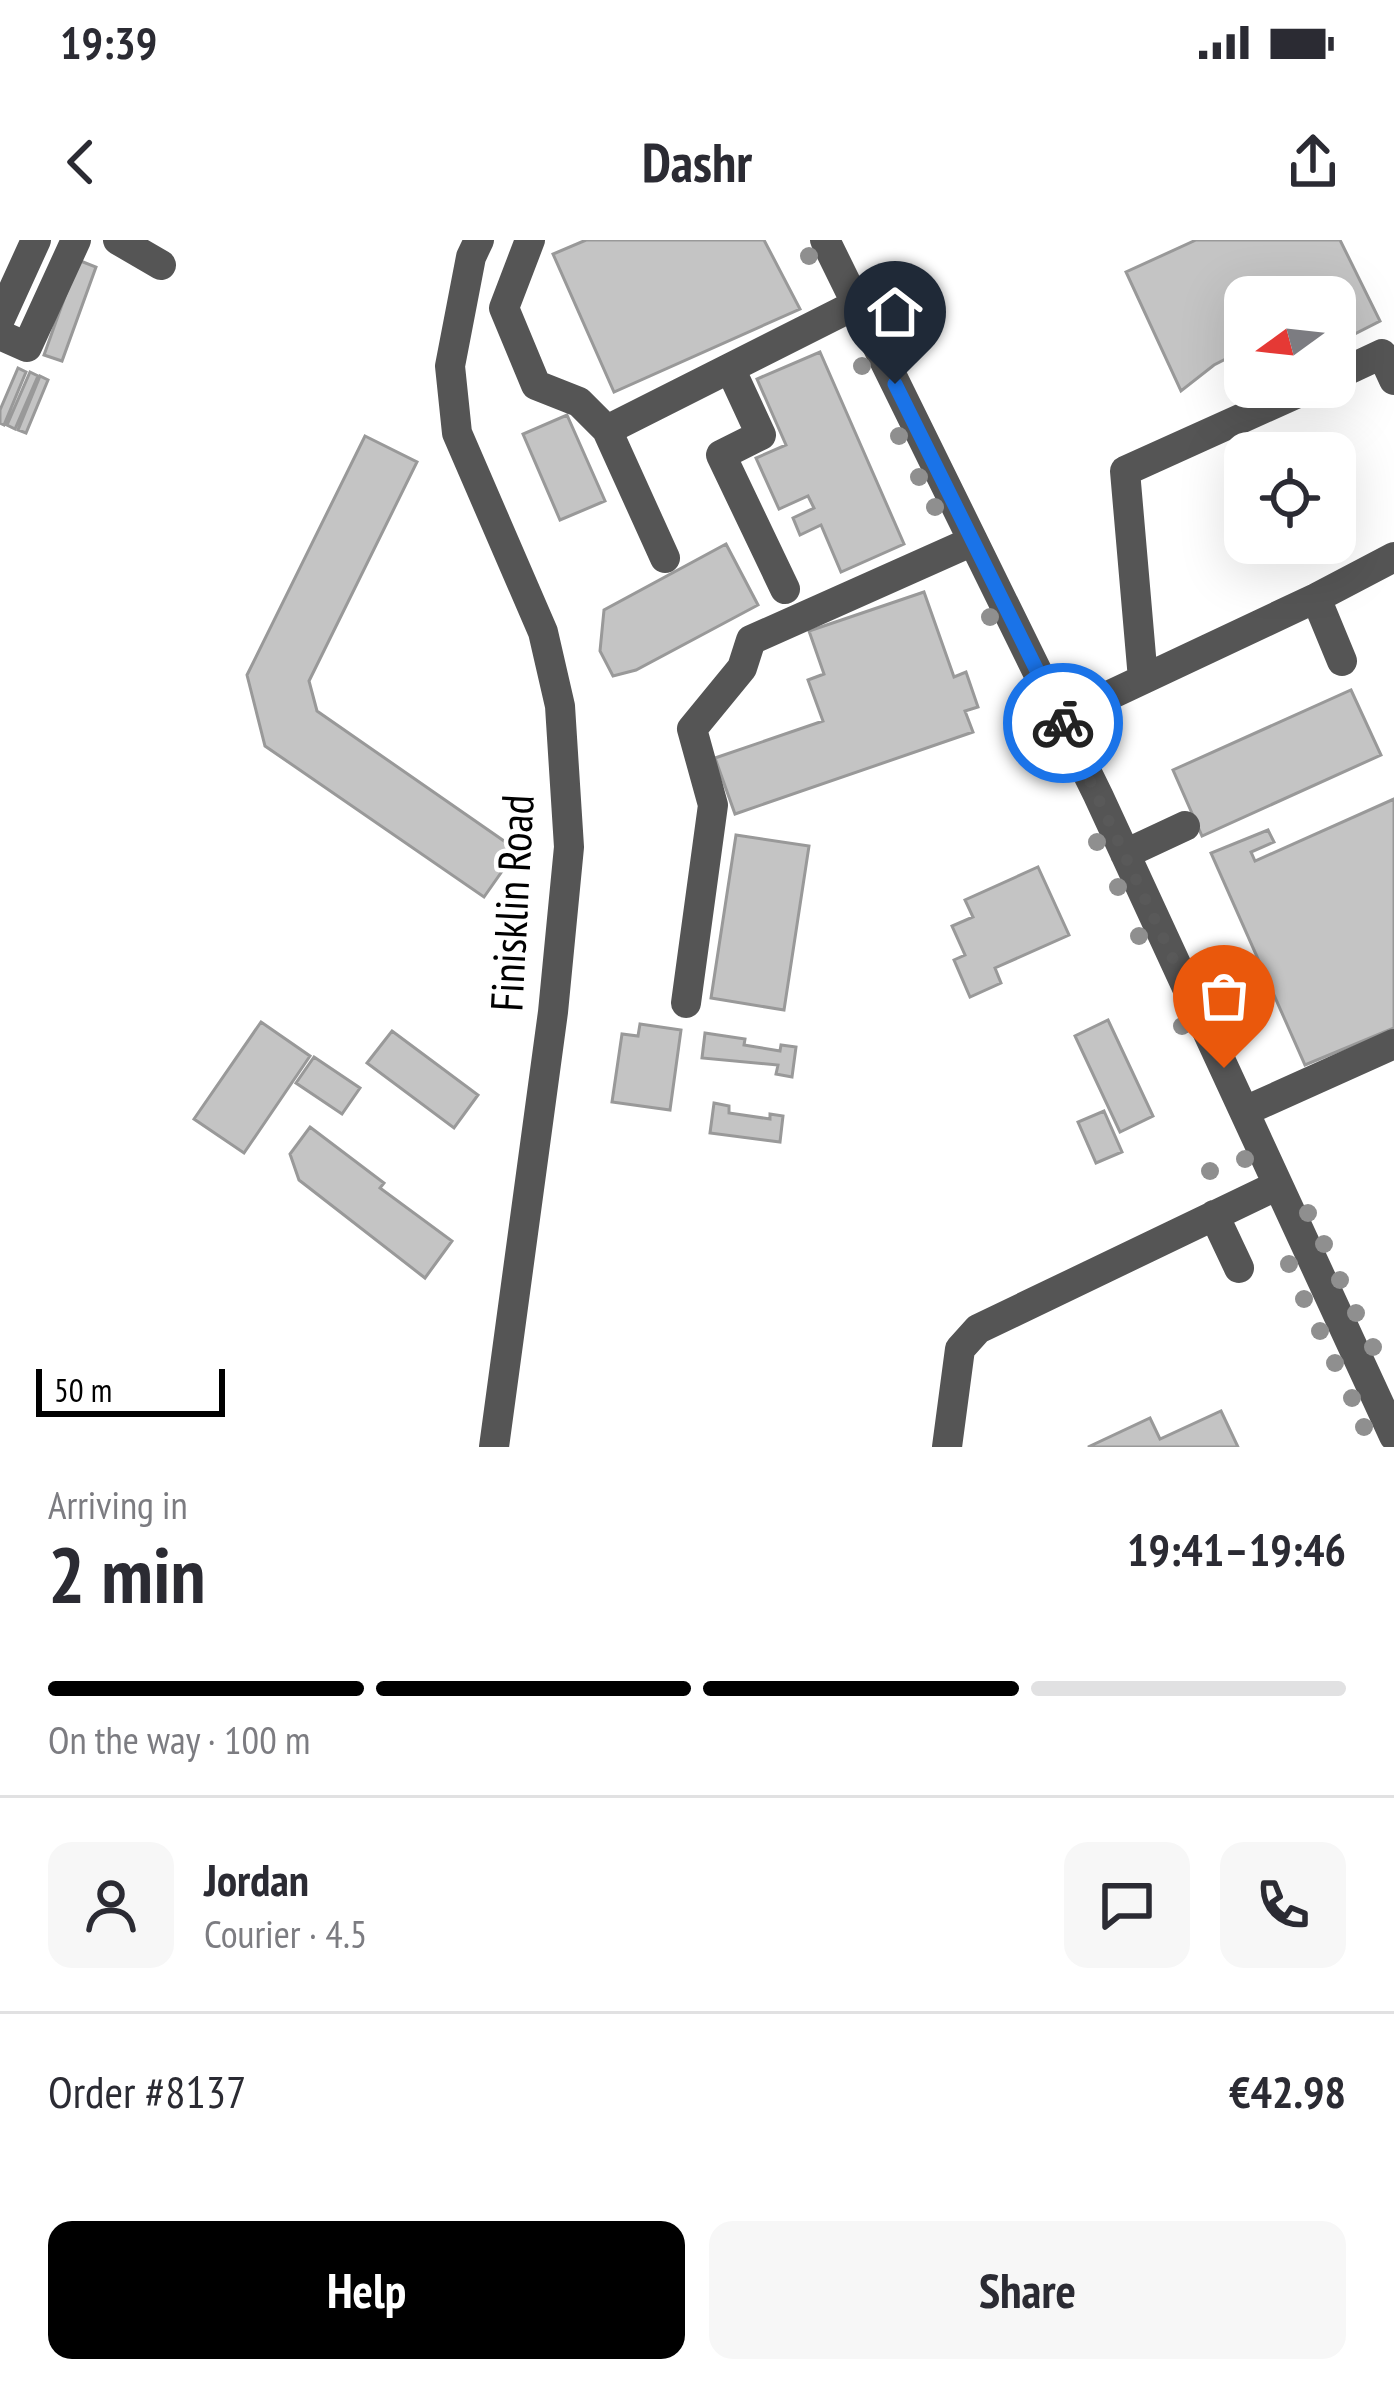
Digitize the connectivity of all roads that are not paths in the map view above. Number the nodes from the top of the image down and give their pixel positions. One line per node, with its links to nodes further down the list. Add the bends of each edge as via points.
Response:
1 (36, 240): 9 (street)
2 (76, 240): 10 (street, via 27,346)
3 (118, 240): 7 (street)
4 (479, 240): 33 (street, Finisklin Road, via 450,366 457,433 543,632 560,706 569,847)
5 (530, 240): 15 (street, via 505,308 512,327 536,386 579,402)
6 (825, 240): 8 (street)
7 (161, 265)
8 (855, 305): 12 (street); 16 (street)
9 (0, 319)
10 (0, 334)
11 (1356, 366): 13 (street, via 1382,354)
12 (730, 368): 15 (street); 19 (street, via 760,435 721,455)
13 (1394, 380)
14 (1264, 408): 22 (street, via 1125,471)
15 (607, 430): 18 (street)
16 (973, 541): 23 (street); 26 (street, via 751,640 742,668 692,729 713,805)
17 (1394, 557): 20 (street)
18 (665, 558)
19 (785, 589)
20 (1316, 598): 21 (street); 22 (street)
21 (1342, 661)
22 (1143, 679): 23 (street)
23 (1061, 718): 25 (street)
24 (1184, 826): 25 (street)
25 (1125, 854): 28 (street)
26 (686, 1003)
27 (1394, 1044): 28 (street)
28 (1245, 1111): 29 (street)
29 (1278, 1185): 30 (street); 32 (street)
30 (1214, 1215): 31 (street); 34 (street, via 978,1329 960,1349)
31 (1239, 1268)
32 (1394, 1436)
33 (494, 1447)
34 (947, 1447)

